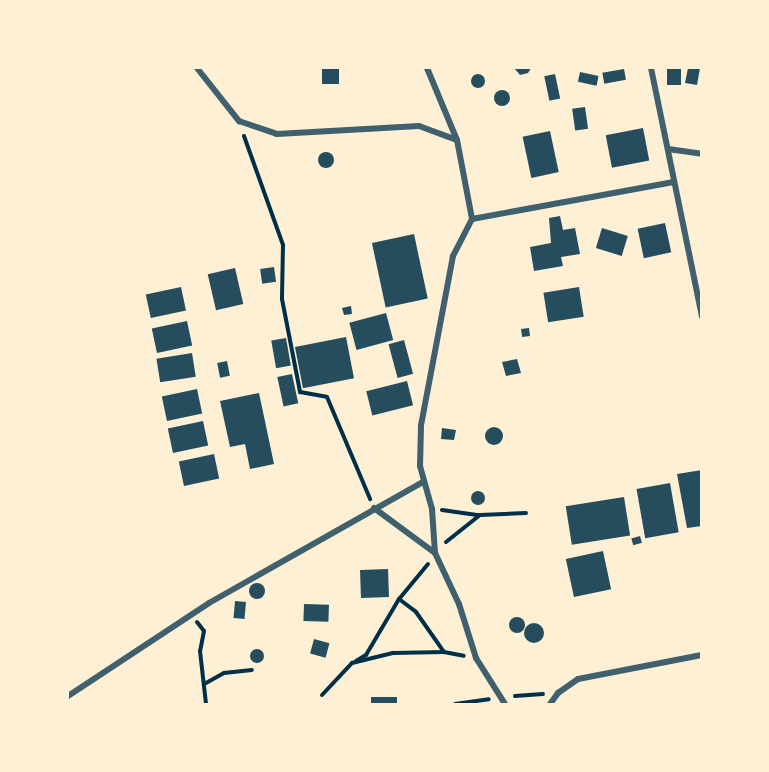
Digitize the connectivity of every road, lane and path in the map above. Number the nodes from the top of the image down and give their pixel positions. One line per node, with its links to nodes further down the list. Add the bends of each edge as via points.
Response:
1 (197, 68): 4 (street)
2 (427, 68): 5 (street)
3 (651, 68): 6 (street)
4 (239, 121): 5 (street, via 277,134 419,126); 12 (path, via 283,245 282,299 300,392 327,397)
5 (457, 140): 9 (street)
6 (668, 149): 7 (street); 8 (street)
7 (702, 154)
8 (674, 182): 9 (street); 10 (street)
9 (472, 219): 11 (street, via 453,256 420,426)
10 (702, 317)
11 (423, 482): 12 (street); 13 (street)
12 (374, 508): 15 (street); 17 (street)
13 (432, 509): 14 (path); 15 (street)
14 (480, 515)
15 (435, 553): 26 (street, via 459,604 476,658)
16 (399, 599): 20 (path, via 366,655)
17 (191, 615): 22 (path, via 204,631 200,651); 24 (street)
18 (444, 652): 20 (path, via 393,653)
19 (702, 655): 27 (street, via 578,679 558,693)
20 (352, 663): 23 (path)
21 (252, 670): 22 (path, via 224,674)
22 (206, 683): 25 (path)
23 (322, 695)
24 (68, 696)
25 (206, 705)
26 (505, 705)
27 (550, 705)

